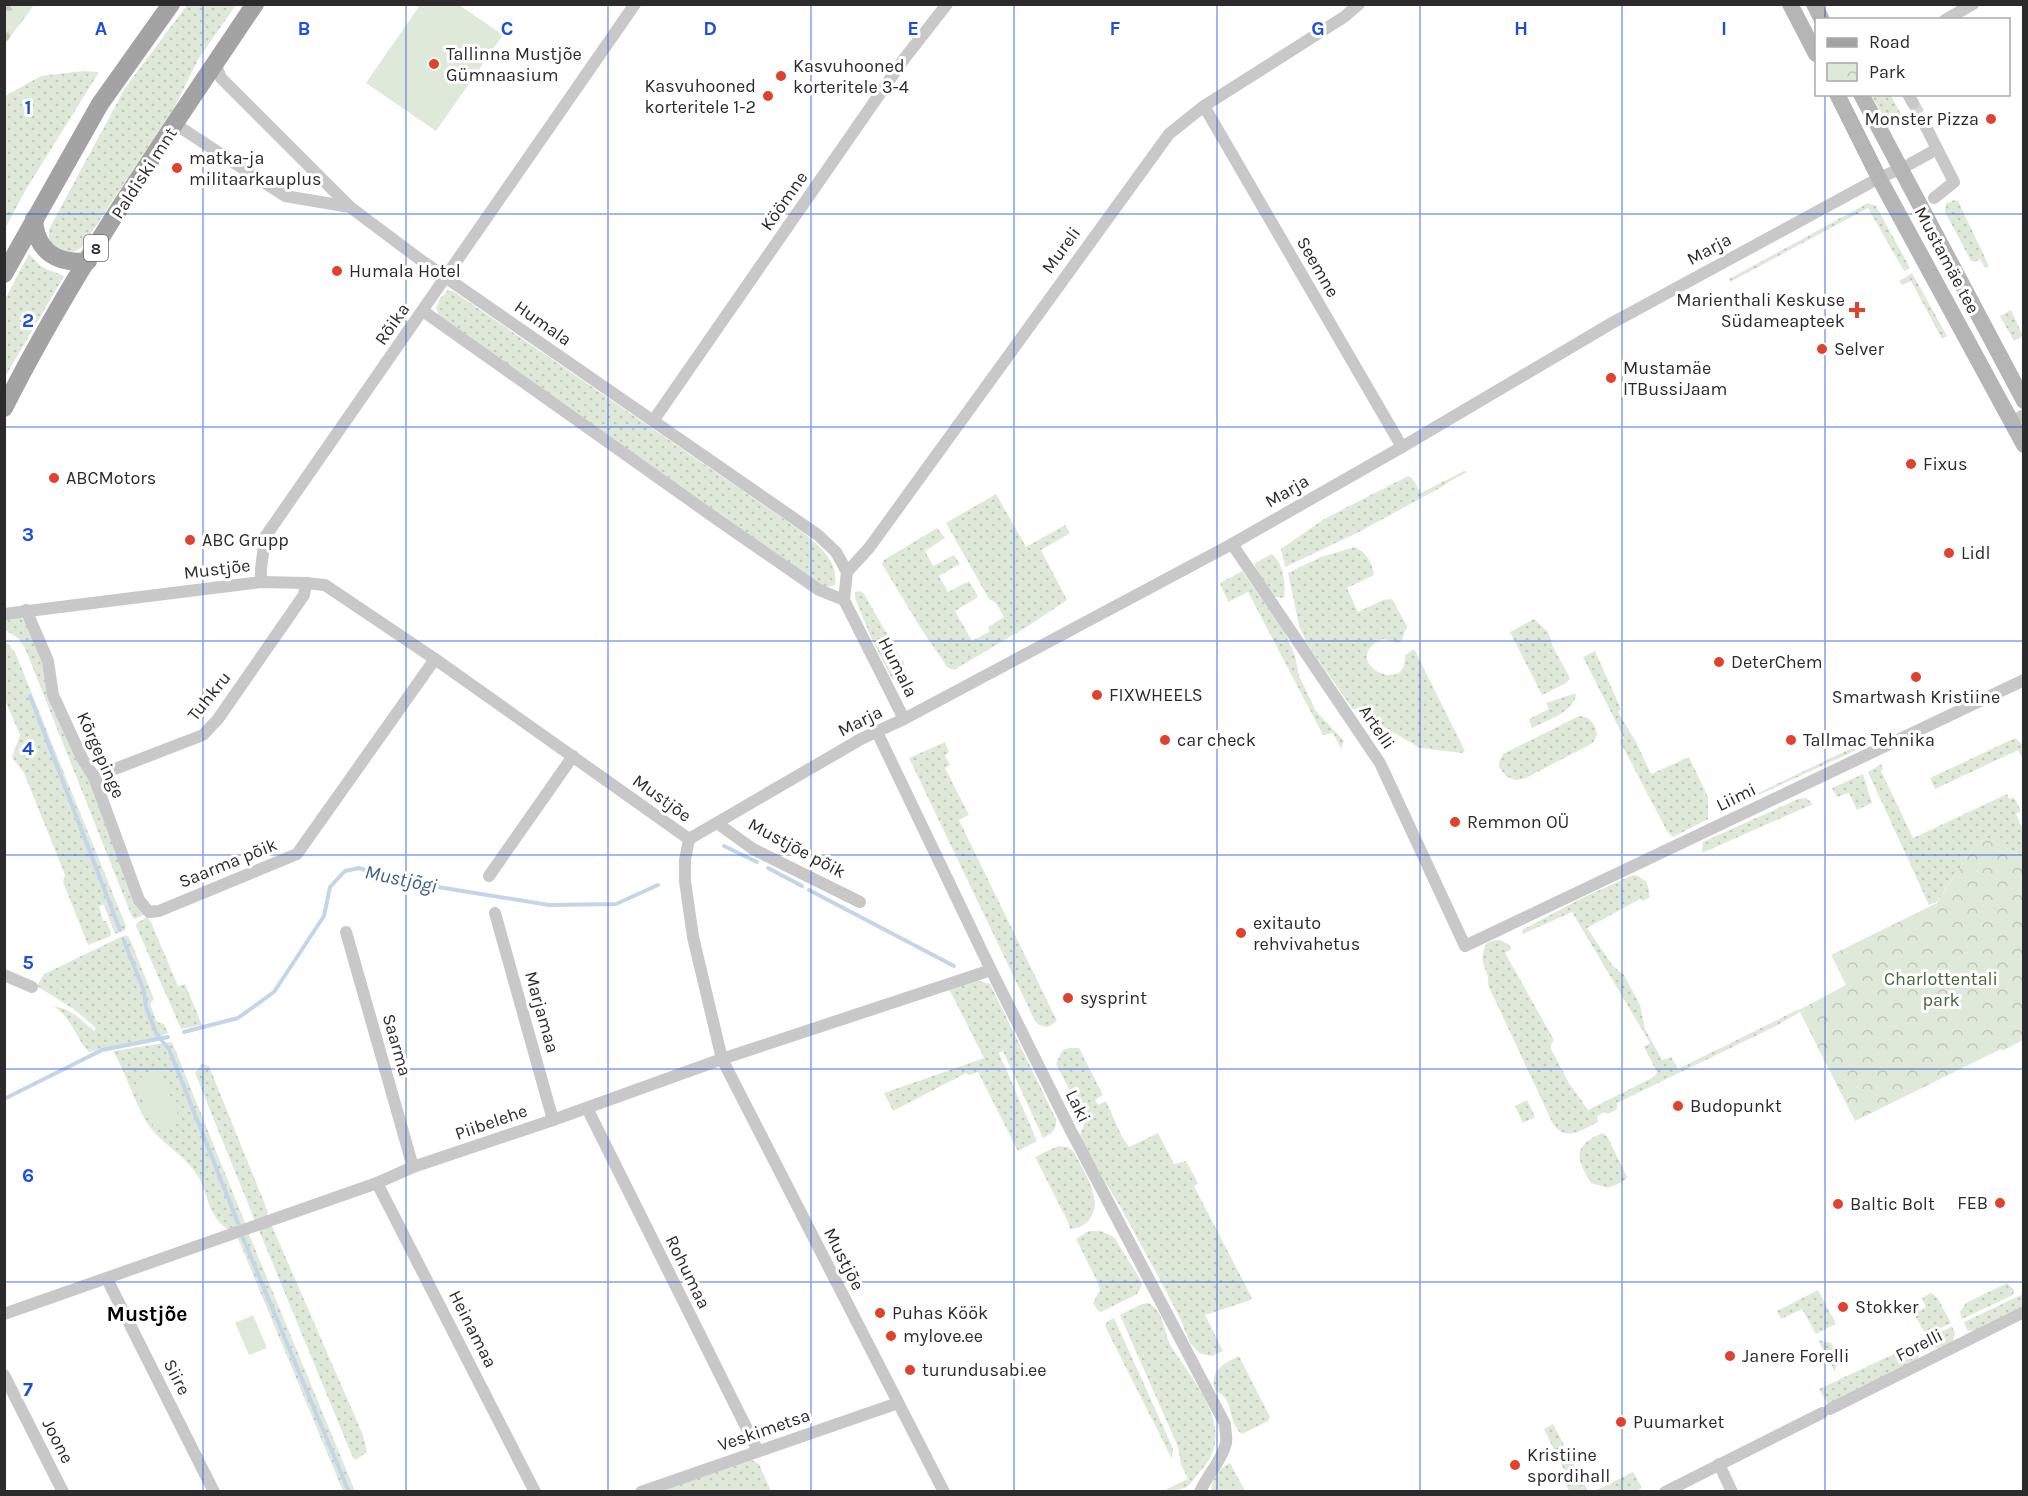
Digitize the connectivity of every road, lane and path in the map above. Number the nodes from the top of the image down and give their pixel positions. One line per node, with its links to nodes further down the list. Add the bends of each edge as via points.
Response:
1 (171, 4): 23 (main road, via 100,104)
2 (255, 4): 12 (main road, Paldiski mnt / 8)
3 (635, 4): 26 (street, Rõika)
4 (947, 4): 31 (street, Köömne, via 898,68)
5 (1359, 4): 15 (street, Mureli)
6 (1790, 4): 11 (main road)
7 (1814, 4): 9 (main road)
8 (1973, 4): 10 (street)
9 (1821, 18)
10 (1948, 18)
11 (1815, 52)
12 (215, 63): 16 (main road, Paldiski mnt / 8); 22 (street, Humala, via 221,78)
13 (1838, 96): 20 (main road, Mustamäe tee)
14 (1862, 96): 19 (main road, Mustamäe tee)
15 (1204, 106): 33 (street, Seemne); 35 (street, Mureli, via 1164,140 869,548)
16 (175, 124): 22 (street, via 285,196); 24 (main road, Paldiski mnt / 8)
17 (1926, 127): 18 (street)
18 (1937, 149): 19 (street, Marja); 21 (street, via 1954,182)
19 (1905, 166): 20 (street, Marja); 28 (main road, Mustamäe tee)
20 (1879, 178): 30 (main road, Mustamäe tee); 33 (street, Marja, via 1612,323)
21 (1934, 198)
22 (350, 207): 26 (street, Humala)
23 (34, 219): 24 (main road, via 38,238 51,255 75,262); 25 (main road)
24 (88, 261): 29 (main road, Paldiski mnt / 8)
25 (4, 274)
26 (445, 277): 27 (street, Rõika); 31 (street, Humala)
27 (423, 311): 36 (street, Rõika, via 265,537); 38 (street, via 819,590)
28 (2024, 401)
29 (4, 408)
30 (2018, 418): 32 (main road, Mustamäe tee)
31 (653, 421): 35 (street, Humala, via 818,535 836,552)
32 (2024, 444)
33 (1402, 447): 34 (street, Marja)
34 (1232, 544): 43 (street, Marja); 54 (street, Artelli, via 1380,763)
35 (847, 572): 38 (street)
36 (261, 582): 37 (street, Mustjõe); 39 (street, Mustjõe)
37 (306, 583): 41 (street, Mustjõe, via 325,585); 46 (street, Tuhkru, via 304,595 203,735)
38 (844, 600): 43 (street, Humala)
39 (26, 610): 40 (street, Mustjõe); 46 (street, Kõrgepinge, via 48,661 53,695)
40 (4, 614)
41 (435, 659): 45 (street, Mustjõe); 51 (street, Saarma põik, via 297,854)
42 (2024, 680): 54 (street, Liimi)
43 (904, 719): 44 (street, Marja)
44 (877, 732): 47 (street, Marja); 55 (street, Laki)
45 (573, 756): 48 (street, Mustjõe); 49 (street)
46 (94, 777): 51 (street, Kõrgepinge, via 139,900)
47 (717, 823): 48 (street, Marja); 50 (street, Mustjõe põik, via 753,849)
48 (689, 839): 58 (street, Mustjõe, via 685,881 693,936)
49 (489, 876)
50 (860, 902)
51 (149, 912)
52 (495, 913): 60 (street, Marjamaa)
53 (346, 932): 61 (street, Saarma)
54 (1465, 946)
55 (991, 970): 58 (street, Piibelehe); 75 (street, Laki, via 1225,1424 1226,1443)
56 (4, 975): 57 (street)
57 (32, 987)
58 (722, 1059): 59 (street, Piibelehe); 67 (street, Mustjõe)
59 (587, 1108): 60 (street, Piibelehe); 68 (street, Rohumaa)
60 (553, 1120): 61 (street, Piibelehe)
61 (413, 1167): 62 (street, Piibelehe)
62 (377, 1184): 63 (street, Piibelehe); 72 (street, Heinamaa)
63 (107, 1279): 65 (street, Piibelehe); 71 (street, Siire)
64 (2024, 1312): 69 (street, Forelli)
65 (4, 1314)
66 (4, 1375): 70 (street, Joone)
67 (898, 1403): 68 (street, Veskimetsa); 74 (street, Mustjõe)
68 (758, 1451): 73 (street, Veskimetsa)
69 (1719, 1464): 76 (street, Forelli); 77 (street)
70 (63, 1491)
71 (214, 1491)
72 (535, 1491)
73 (641, 1491)
74 (944, 1491)
75 (1200, 1491)
76 (1665, 1491)
77 (1732, 1491)

